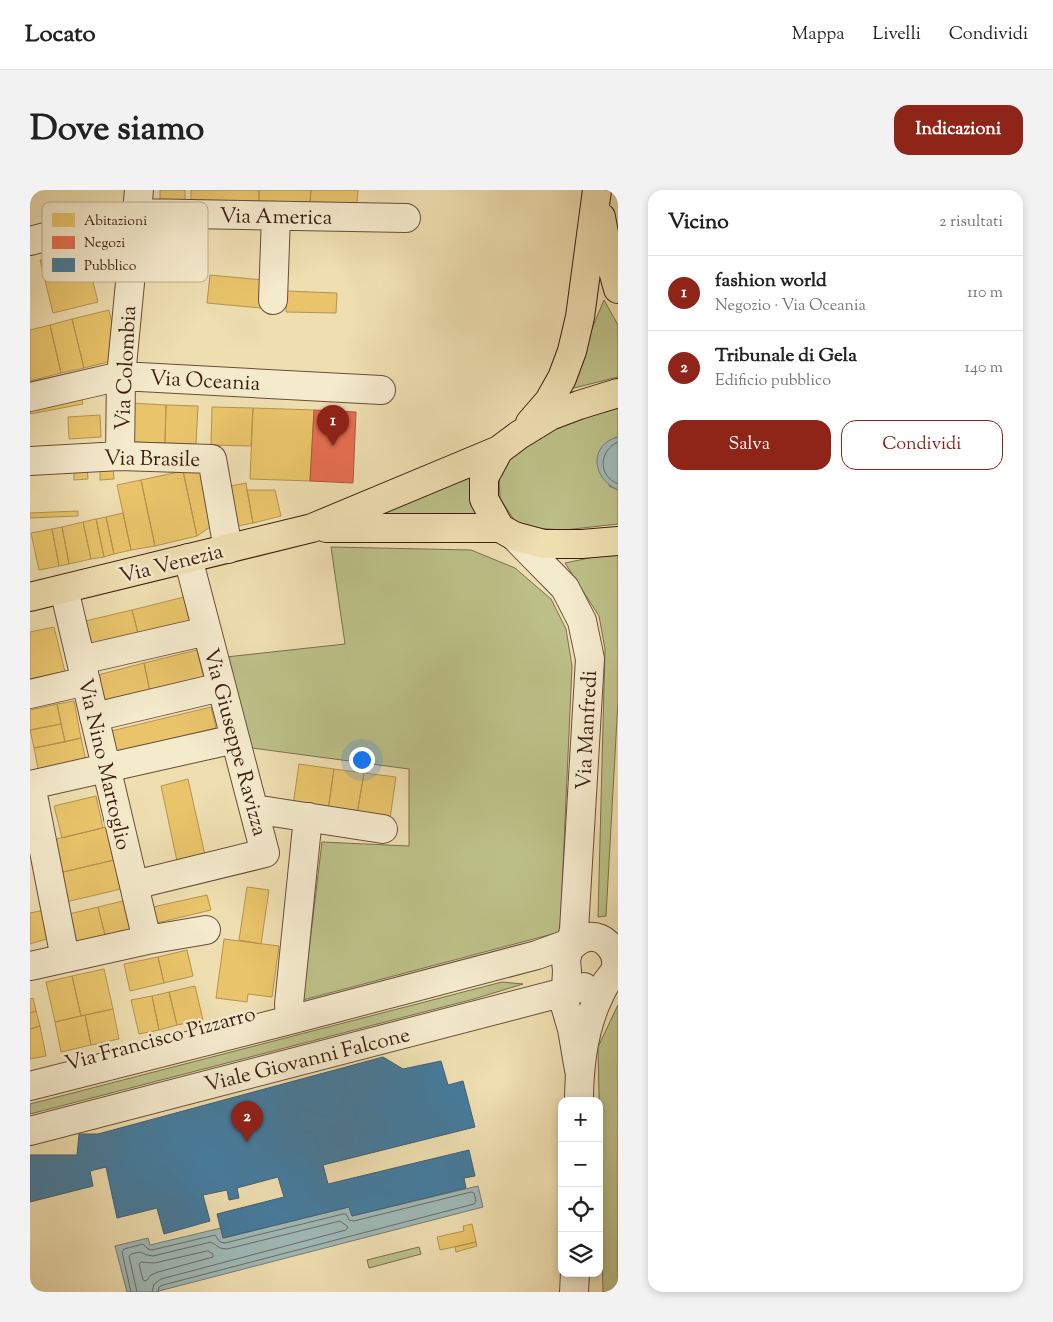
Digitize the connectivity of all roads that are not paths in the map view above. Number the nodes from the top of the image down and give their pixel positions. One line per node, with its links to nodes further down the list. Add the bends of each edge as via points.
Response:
1 (597, 191): 8 (main road); 14 (main road, via 580,317 572,351 549,401)
2 (208, 209): 3 (street, Via America)
3 (276, 216): 4 (street, Via America); 9 (street)
4 (406, 218)
5 (42, 237): 6 (street, Via America)
6 (30, 241)
7 (130, 282): 10 (street, Via Colombia)
8 (618, 288)
9 (273, 300)
10 (121, 376): 11 (street, Via Oceania); 13 (street, Via Oceania); 15 (street, Via Colombia)
11 (381, 390)
12 (618, 393): 14 (main road, Via Venezia, via 550,416)
13 (30, 396)
14 (509, 443): 17 (main road, Via Venezia); 18 (main road, via 484,478 484,499)
15 (120, 456): 16 (street, Via Brasile); 20 (street, Via Brasile, via 212,459)
16 (30, 461)
17 (312, 528): 18 (main road, Via Venezia); 20 (main road, Via Venezia)
18 (507, 532): 19 (main road, Via Venezia, via 544,544); 38 (street, Via Manfredi, via 565,588 582,621 590,659 574,930)
19 (618, 541)
20 (228, 549): 21 (main road, Via Venezia)
21 (188, 558): 22 (main road, Via Venezia); 24 (street, Via Giuseppe Ravizza)
22 (64, 589): 23 (main road, Via Venezia); 25 (street, Via Nino Martoglio)
23 (30, 597)
24 (207, 631): 25 (street); 26 (street, Via Giuseppe Ravizza)
25 (83, 670): 27 (street); 28 (street, Via Nino Martoglio)
26 (221, 687): 28 (street); 29 (street, Via Giuseppe Ravizza)
27 (30, 694)
28 (94, 717): 30 (street, Via Nino Martoglio)
29 (235, 739): 30 (street); 32 (street, Via Giuseppe Ravizza)
30 (106, 768): 31 (street); 35 (street, Via Nino Martoglio)
31 (30, 785): 39 (street)
32 (254, 809): 33 (street); 35 (street, Via Giuseppe Ravizza, via 265,853)
33 (308, 817): 34 (street); 42 (street)
34 (383, 829)
35 (134, 885): 37 (street, Via Nino Martoglio)
36 (206, 930): 37 (street)
37 (147, 940): 39 (street)
38 (596, 957): 41 (street, Viale Giovanni Falcone); 42 (street, Viale Giovanni Falcone, via 537,954); 43 (street, via 565,1005); 44 (street, via 590,1018)
39 (64, 958): 40 (street)
40 (30, 966)
41 (532, 1001): 43 (street, via 553,1008); 48 (street, Viale Giovanni Falcone)
42 (290, 1012): 45 (street, Via Francisco Pizzarro); 46 (street, Viale Giovanni Falcone)
43 (569, 1020): 44 (street)
44 (579, 1070): 47 (street)
45 (30, 1073)
46 (30, 1086)
47 (579, 1097)
48 (30, 1131)
49 (575, 1277): 50 (street)
50 (574, 1292)

